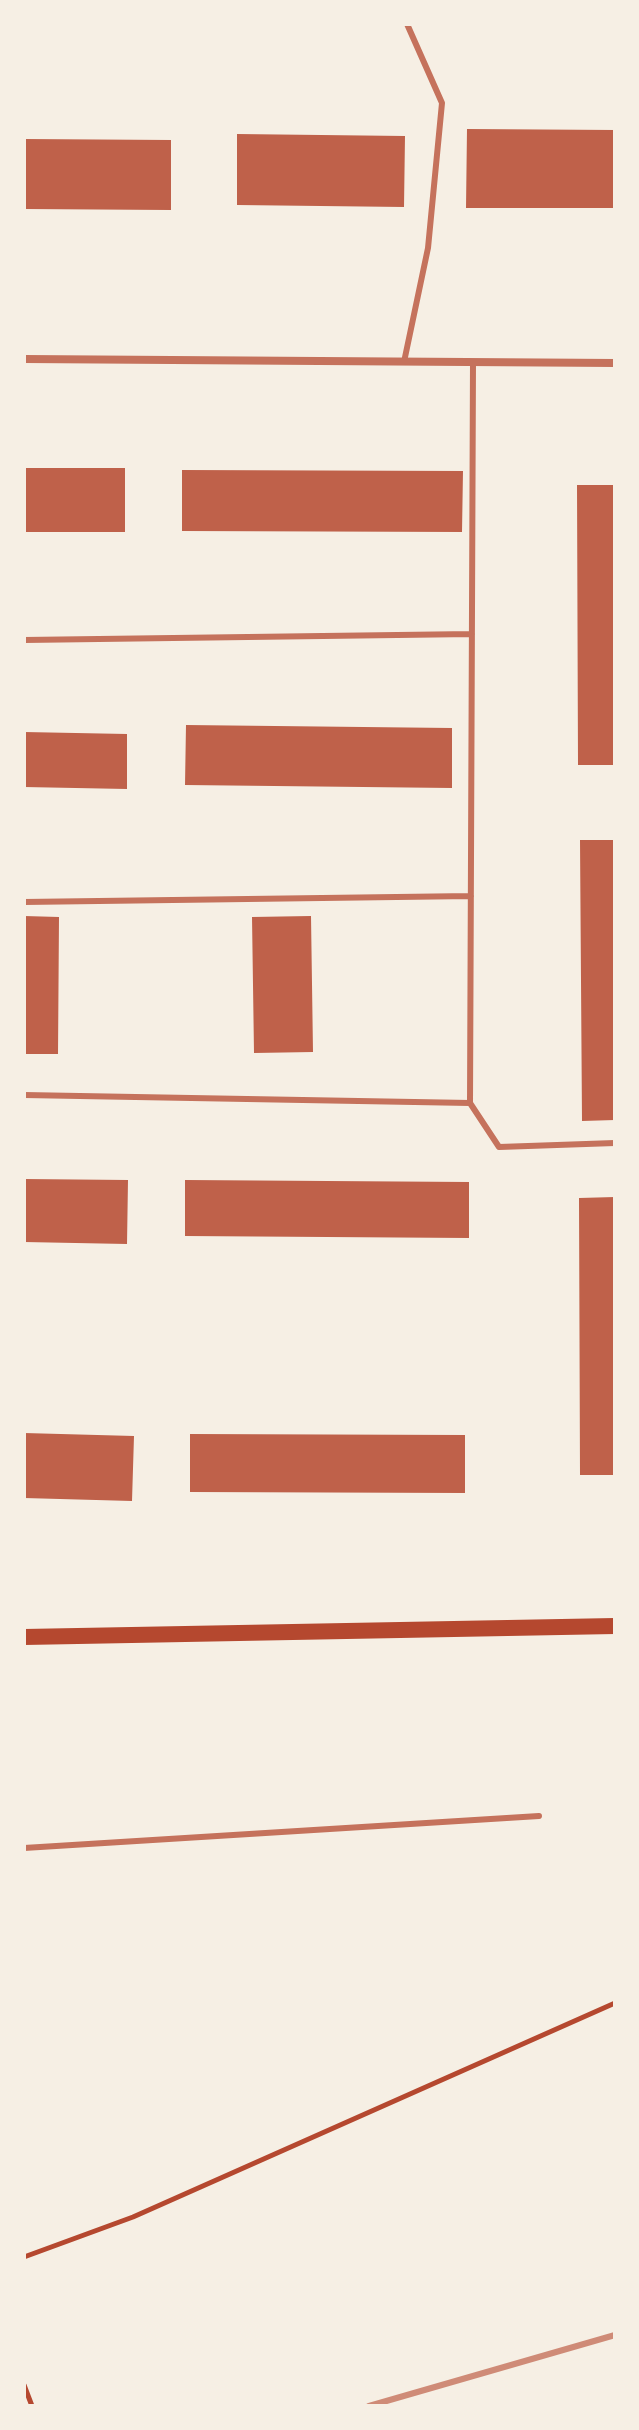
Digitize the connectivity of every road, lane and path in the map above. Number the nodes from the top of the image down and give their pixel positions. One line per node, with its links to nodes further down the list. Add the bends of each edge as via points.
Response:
1 (407, 24): 3 (lane, via 442,103 428,248)
2 (24, 359): 3 (street)
3 (404, 362): 4 (street)
4 (473, 362): 5 (street); 6 (lane)
5 (615, 363)
6 (472, 634): 7 (lane); 8 (lane)
7 (24, 640)
8 (471, 896): 9 (lane); 11 (lane)
9 (24, 902)
10 (24, 1095): 11 (lane)
11 (470, 1103): 12 (lane, via 499,1147)
12 (615, 1143)
13 (615, 1626): 14 (main road)
14 (24, 1637)
15 (539, 1816): 16 (lane)
16 (24, 1848)
17 (615, 2003): 18 (path, via 133,2217)
18 (24, 2257)
19 (24, 2385): 20 (path)
20 (32, 2406)

